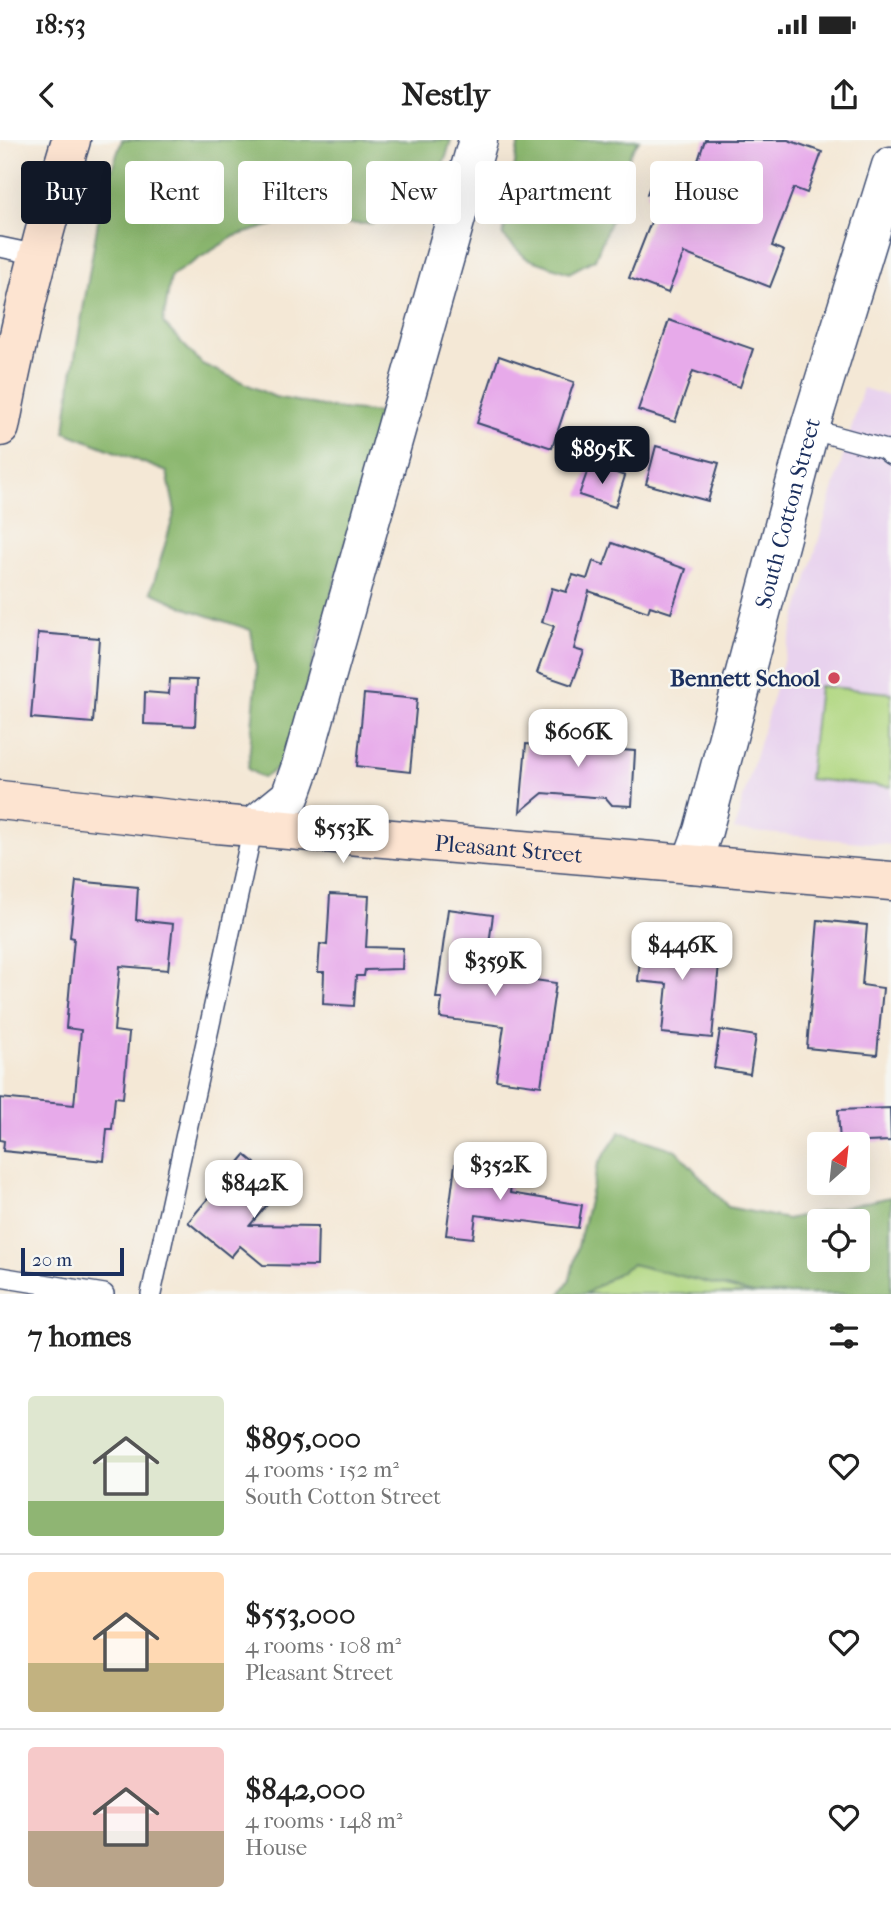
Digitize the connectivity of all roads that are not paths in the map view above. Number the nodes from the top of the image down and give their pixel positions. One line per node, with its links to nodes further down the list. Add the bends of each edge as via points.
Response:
1 (71, 140): 5 (street)
2 (478, 140): 10 (street, via 301,766 290,797)
3 (891, 166): 7 (street, South Cotton Street)
4 (0, 247): 5 (lane)
5 (38, 255): 6 (street)
6 (0, 427)
7 (810, 429): 8 (lane); 11 (street, South Cotton Street)
8 (891, 455)
9 (0, 800): 10 (street, Pleasant Street)
10 (253, 827): 11 (street, Pleasant Street); 15 (lane)
11 (691, 864): 12 (street, Pleasant Street)
12 (891, 881)
13 (0, 1276): 14 (lane)
14 (104, 1294)
15 (151, 1294)

